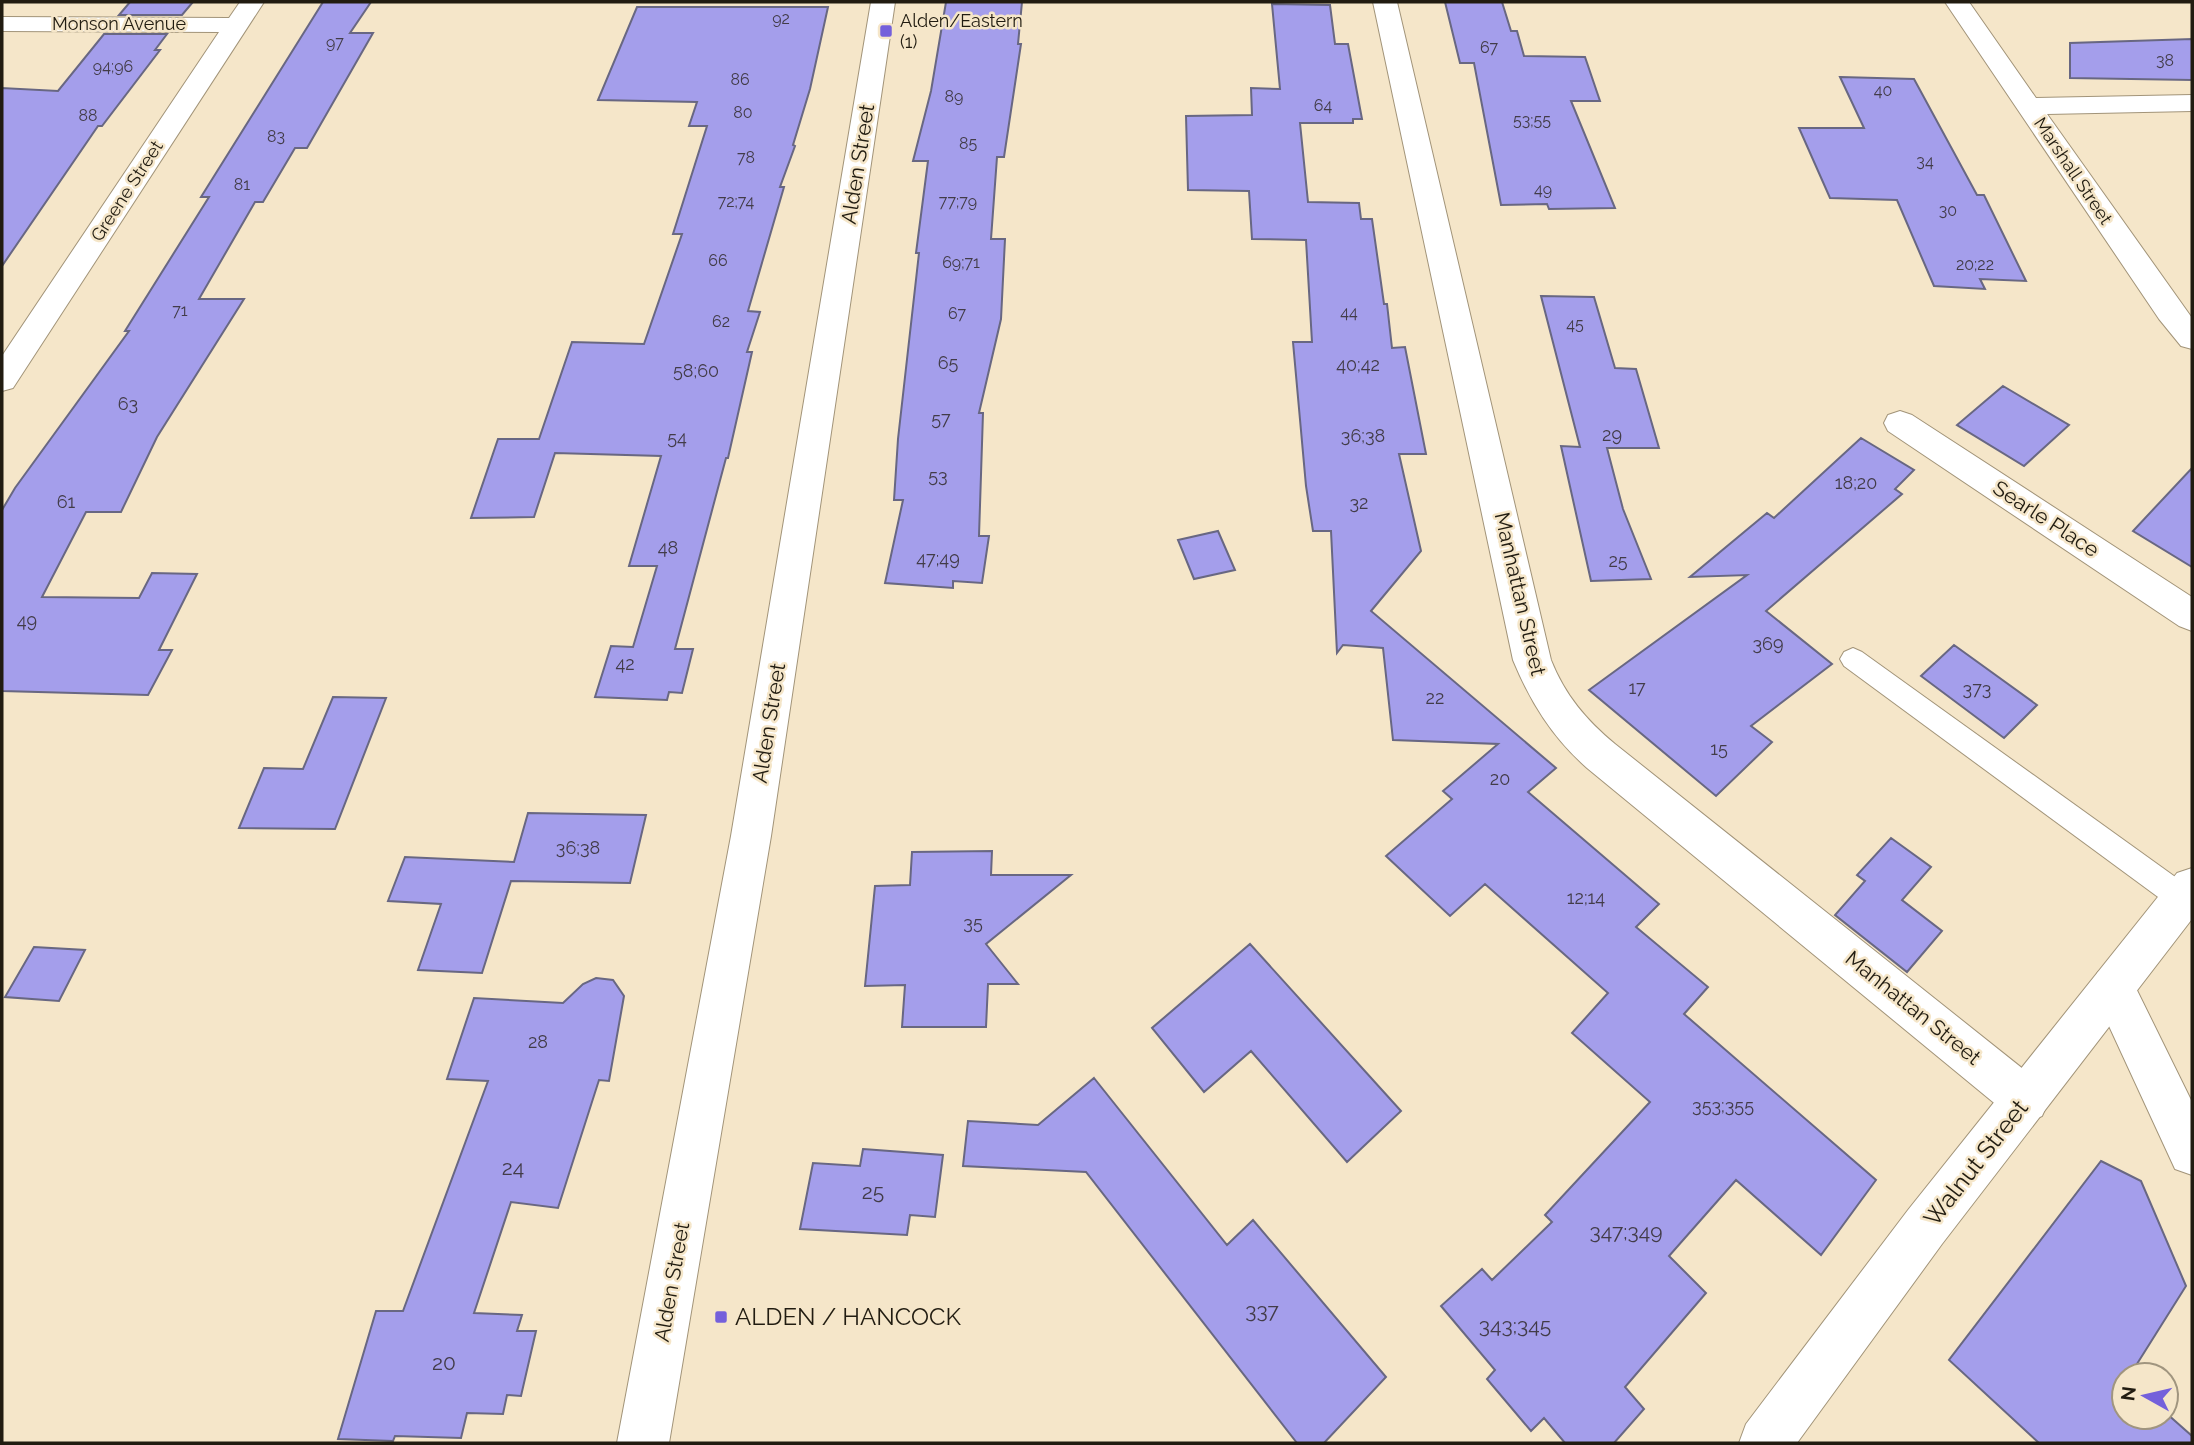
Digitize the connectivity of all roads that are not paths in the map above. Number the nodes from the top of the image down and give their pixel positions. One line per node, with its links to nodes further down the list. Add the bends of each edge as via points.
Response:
1 (252, 2): 6 (street, Greene Street)
2 (883, 2): 18 (street, Alden Street, via 751,836)
3 (1385, 2): 16 (street, Manhattan Street, via 1532,660 1549,700 1569,729 1590,748)
4 (1957, 2): 8 (street, Marshall Street)
5 (2, 24): 6 (street, Monson Avenue)
6 (236, 25): 10 (street, Greene Street)
7 (2192, 103): 8 (street)
8 (2028, 106): 9 (street, Marshall Street, via 2169,312)
9 (2192, 338)
10 (2, 380)
11 (1900, 423): 12 (street, Searle Place)
12 (2192, 616)
13 (1853, 659): 14 (lane)
14 (2188, 893): 15 (street, Walnut Street)
15 (2113, 987): 16 (street, Walnut Street); 17 (street)
16 (2025, 1100): 19 (street, Walnut Street)
17 (2192, 1152)
18 (643, 1443)
19 (1765, 1443)

